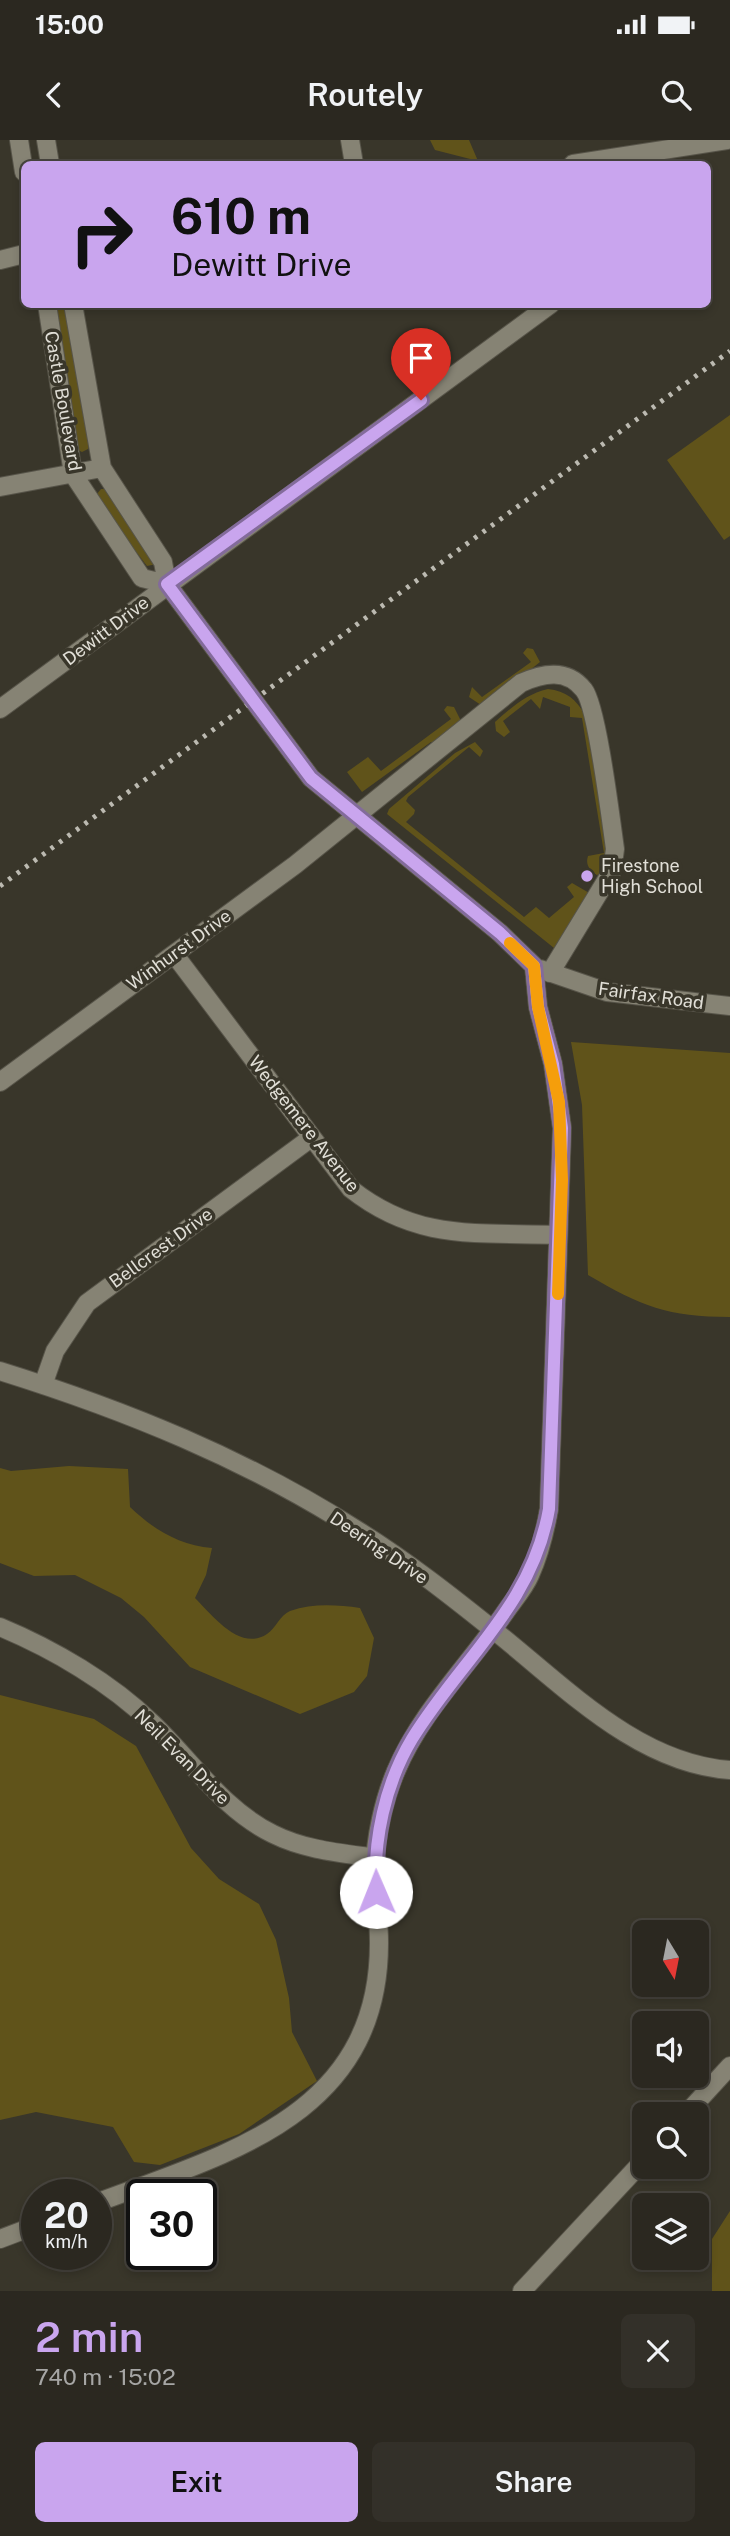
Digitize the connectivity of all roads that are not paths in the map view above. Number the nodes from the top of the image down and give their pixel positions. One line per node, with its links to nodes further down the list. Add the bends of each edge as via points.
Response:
1 (19, 140): 6 (street)
2 (46, 140): 7 (street)
3 (351, 140): 8 (street)
4 (727, 140): 5 (street)
5 (667, 152): 9 (street)
6 (22, 161)
7 (50, 161)
8 (354, 161)
9 (596, 161)
10 (21, 255): 11 (street)
11 (0, 260)
12 (48, 308): 16 (street, Castle Boulevard)
13 (74, 308): 15 (street, Castle Boulevard)
14 (546, 308): 18 (street, Dewitt Drive)
15 (102, 468): 16 (street); 18 (street, Castle Boulevard, via 163,562)
16 (73, 474): 17 (street); 18 (street, Castle Boulevard, via 142,578)
17 (0, 487)
18 (167, 584): 19 (street, Dewitt Drive); 20 (street, Castle Boulevard, via 311,778)
19 (0, 709)
20 (356, 817): 21 (street, Winhurst Drive); 22 (street, Castle Boulevard); 22 (street, Winhurst Drive, via 521,683 548,674 569,677 589,696 614,863)
21 (174, 954): 24 (street, Winhurst Drive); 25 (street, Wedgemere Avenue)
22 (542, 969): 23 (street, Fairfax Road, via 620,995); 26 (street, via 538,1007 559,1102 562,1180)
23 (730, 1006)
24 (0, 1082)
25 (311, 1138): 26 (street, Wedgemere Avenue, via 351,1189 402,1222 443,1230); 28 (street, Bellcrest Drive, via 87,1303 55,1350)
26 (558, 1235): 30 (street, via 549,1509 541,1550 529,1578)
27 (0, 1371): 28 (street, Deering Drive)
28 (43, 1385): 30 (street, Deering Drive, via 109,1407 226,1457 355,1528)
29 (0, 1627): 32 (street, Neil Evan Drive, via 125,1700 252,1822 295,1843)
30 (493, 1630): 31 (street, Deering Drive, via 631,1736 688,1763); 32 (street, via 411,1741 395,1772)
31 (730, 1770)
32 (376, 1858): 36 (street, via 379,1941 374,1993 355,2046 338,2071 305,2107 265,2135)
33 (730, 2066): 34 (street)
34 (697, 2102)
35 (632, 2173): 39 (street)
36 (112, 2197)
37 (21, 2231): 38 (street)
38 (0, 2239)
39 (530, 2288)

